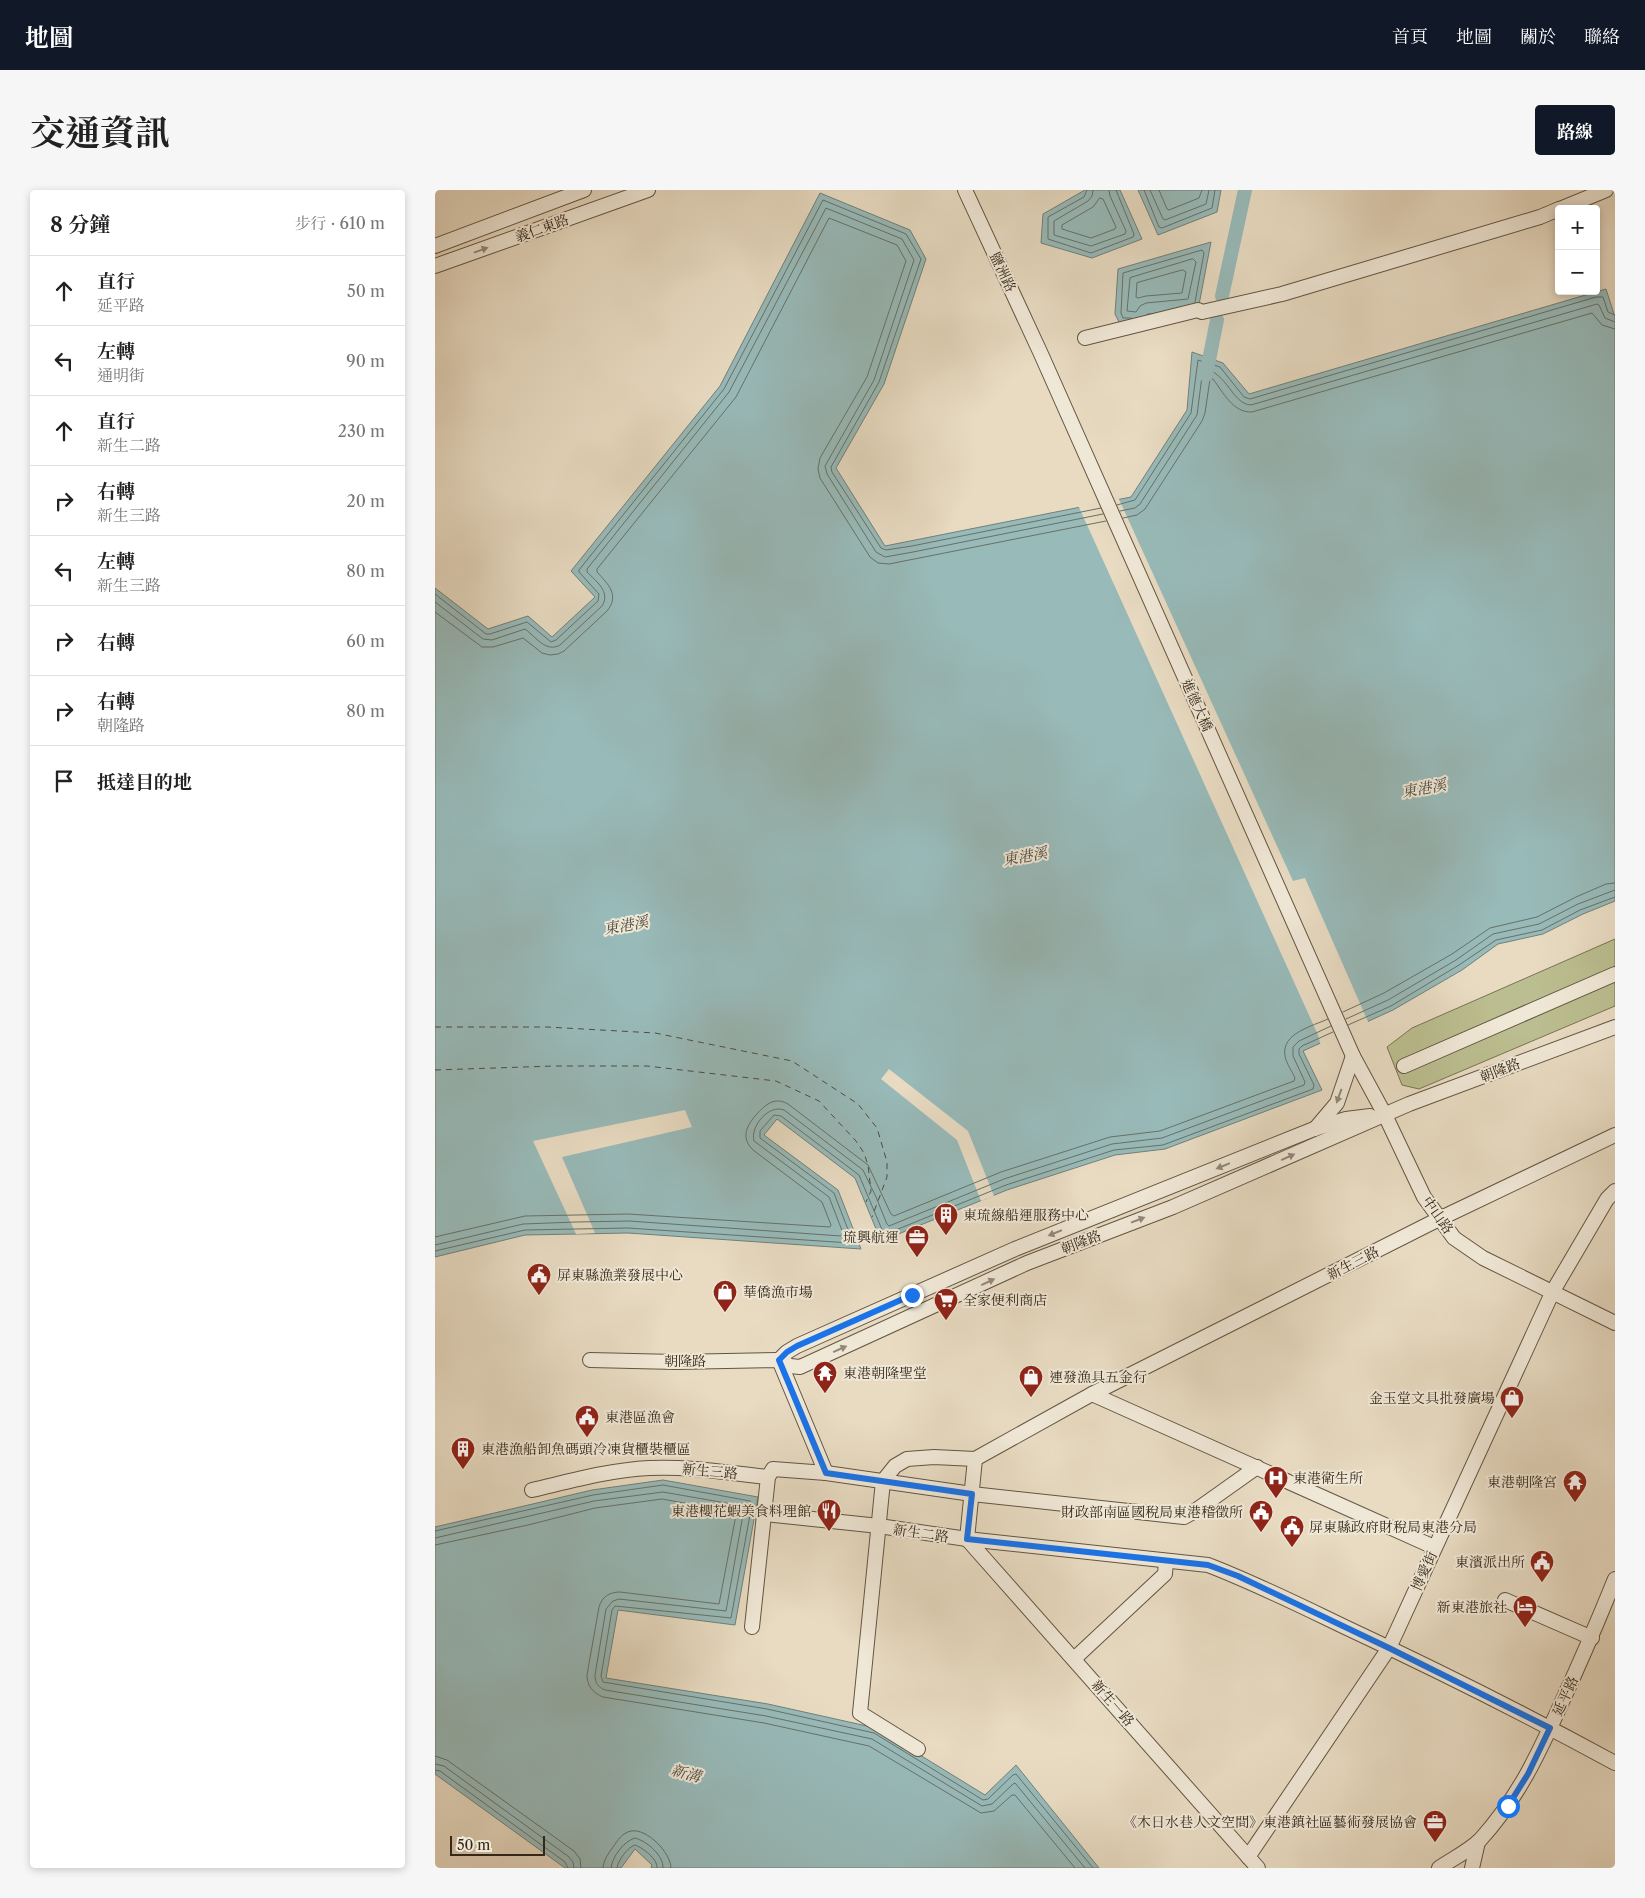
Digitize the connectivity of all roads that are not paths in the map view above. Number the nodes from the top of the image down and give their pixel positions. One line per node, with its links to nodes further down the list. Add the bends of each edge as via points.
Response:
1 (585, 190): 7 (street, 義仁東路)
2 (648, 190): 8 (street, 義仁東路, one-way to 2)
3 (965, 190): 10 (street, 鹽洲路)
4 (1606, 190): 5 (street)
5 (1570, 205)
6 (1555, 211): 9 (street, via 1281,294 1202,312 1198,310)
7 (435, 246)
8 (435, 266)
9 (1085, 338)
10 (1041, 354): 13 (street, 進德大橋)
11 (1615, 974): 14 (street)
12 (1615, 1027): 15 (street, 朝隆路)
13 (1353, 1056): 15 (street, 中山路); 16 (street, one-way to 16, via 1337,1103)
14 (1404, 1066)
15 (1385, 1115): 16 (street, 朝隆路, via 1346,1119); 19 (street, 中山路, via 1424,1197); 23 (street, 朝隆路, one-way to 15, via 800,1367 1027,1263 1173,1207)
16 (1314, 1129): 23 (street, 朝隆路, one-way to 23, via 980,1264 797,1346)
17 (1615, 1135): 19 (street, 新生三路)
18 (1615, 1191): 20 (street, 博愛街, via 1607,1199)
19 (1439, 1219): 20 (street, 中山路, via 1454,1238 1483,1258); 24 (street, 新生三路)
20 (1553, 1291): 21 (street, 中山路); 35 (street, 博愛街)
21 (1615, 1322)
22 (590, 1360): 23 (street, 朝隆路)
23 (779, 1360): 27 (street)
24 (1092, 1394): 25 (street, 新生三路); 26 (street)
25 (975, 1459): 29 (street, via 907,1459 895,1466); 31 (street)
26 (1257, 1468): 31 (street, 新生三路, via 1184,1517); 35 (street)
27 (826, 1473): 28 (street, 新生三路, via 773,1469); 29 (street, 新生三路)
28 (768, 1477): 30 (street, 新生三路, via 682,1468 648,1468 591,1476); 32 (street)
29 (883, 1481): 31 (street, 新生三路); 33 (street)
30 (532, 1490)
31 (972, 1494): 34 (street)
32 (765, 1514): 33 (street, 新生二路); 39 (street)
33 (879, 1526): 34 (street, 新生二路); 44 (street, via 860,1713)
34 (967, 1539): 36 (street, 新生二路); 42 (street, 新生一路)
35 (1434, 1547): 41 (street, 博愛街)
36 (1167, 1561): 41 (street, 新生二路, via 1208,1565 1238,1576); 42 (street, via 1165,1574)
37 (1615, 1579): 40 (street, 延平路)
38 (1505, 1600): 40 (street)
39 (752, 1627)
40 (1591, 1638): 43 (street, 延平路)
41 (1389, 1648): 43 (street, 新生二路); 47 (street, 博愛街)
42 (1075, 1658): 47 (street, 新生一路)
43 (1550, 1728): 45 (street, 新生二路); 46 (street, 延平路, via 1512,1802)
44 (918, 1749)
45 (1615, 1763)
46 (1478, 1842): 49 (street, 延平路); 50 (street)
47 (1248, 1857): 48 (street, 新生一路)
48 (1258, 1868)
49 (1439, 1868)
50 (1472, 1868)

